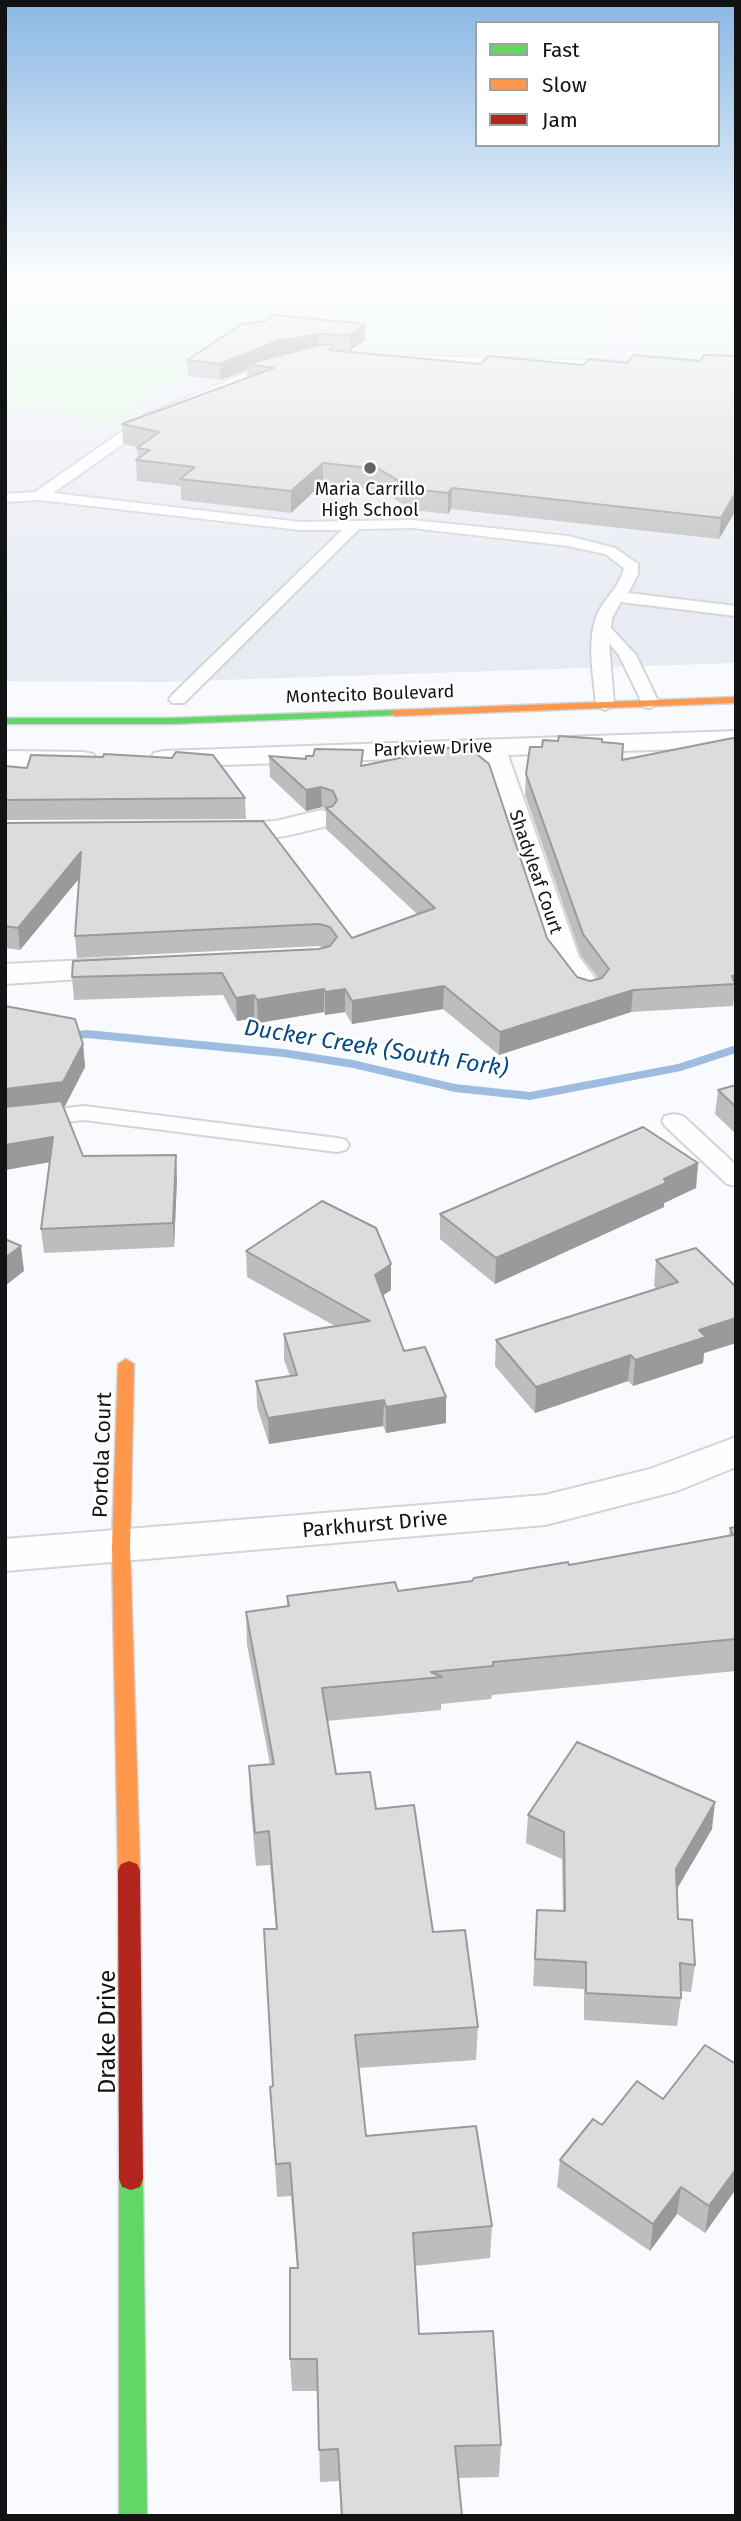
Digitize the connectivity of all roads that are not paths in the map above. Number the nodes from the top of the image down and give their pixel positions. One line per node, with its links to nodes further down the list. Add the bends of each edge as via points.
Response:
1 (214, 390): 2 (lane, via 152,417)
2 (39, 496): 3 (lane); 4 (lane, via 300,526)
3 (5, 498)
4 (355, 525): 5 (lane, via 422,524 598,546 620,555 632,567); 10 (lane)
5 (618, 597): 6 (lane); 7 (lane, via 604,619)
6 (736, 611)
7 (605, 631): 8 (lane, via 600,640); 8 (lane, via 638,670)
8 (621, 684): 12 (lane); 13 (lane)
9 (204, 699): 10 (main road)
10 (171, 700)
11 (736, 700): 12 (main road, Montecito Boulevard)
12 (650, 703): 13 (main road, Montecito Boulevard)
13 (605, 705): 14 (main road, Montecito Boulevard, via 171,721)
14 (5, 721)
15 (736, 739): 16 (street, Parkview Drive)
16 (492, 747): 18 (street, Parkview Drive); 24 (street, Shadyleaf Court, via 564,958)
17 (5, 759): 19 (street)
18 (133, 760)
19 (106, 761)
20 (321, 819): 21 (street, via 276,830)
21 (194, 831)
22 (155, 967): 23 (street)
23 (5, 974)
24 (589, 991)
25 (674, 1121): 28 (lane)
26 (5, 1122): 27 (lane, via 84,1113)
27 (337, 1145)
28 (736, 1179)
29 (126, 1364): 31 (main road, Portola Court)
30 (736, 1451): 31 (street, Parkhurst Drive, via 662,1481 545,1510)
31 (121, 1548): 32 (street, Parkhurst Drive); 33 (main road, Drake Drive, via 129,1793)
32 (5, 1555)
33 (134, 2516)

